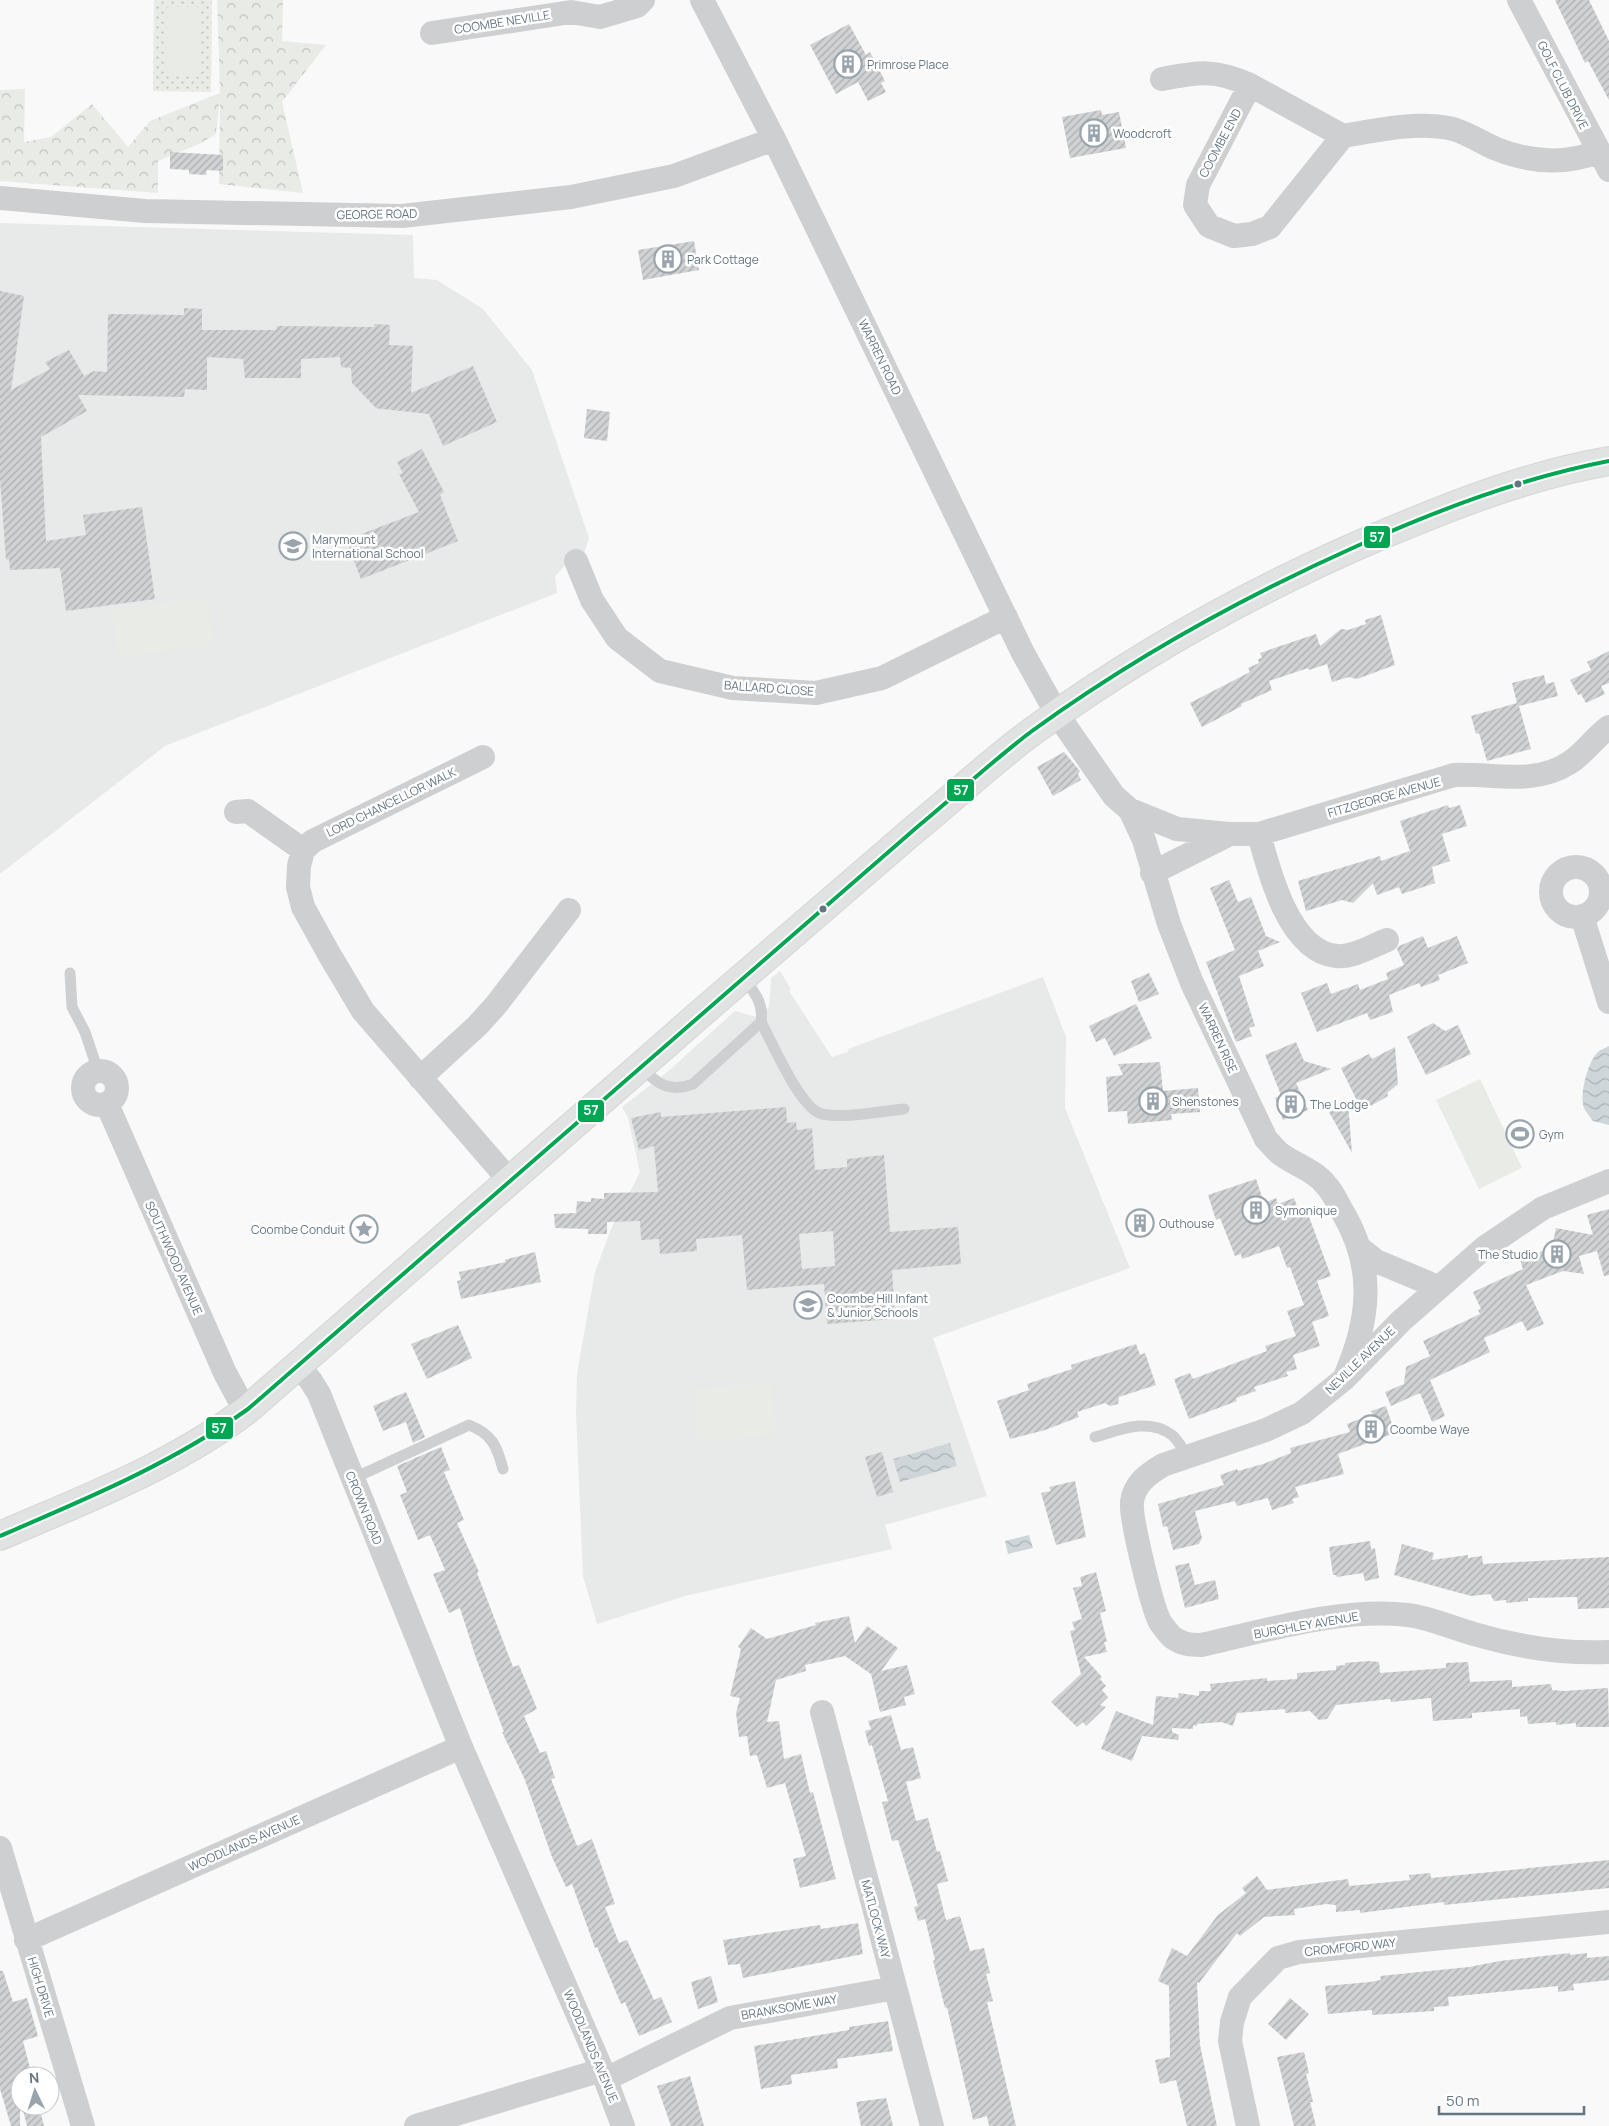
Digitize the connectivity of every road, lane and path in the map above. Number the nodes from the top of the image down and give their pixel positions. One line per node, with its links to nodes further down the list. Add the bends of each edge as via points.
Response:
1 (643, 0): 4 (street, COOMBE NEVILLE, via 637,6 600,17)
2 (702, 0): 9 (street, WARREN ROAD)
3 (1519, 0): 10 (street, GOLF CLUB DRIVE)
4 (581, 6): 5 (street, COOMBE NEVILLE)
5 (432, 33)
6 (1162, 79): 7 (street, via 1200,72 1230,76)
7 (1250, 85): 8 (street); 8 (street, COOMBE END, via 1198,184 1195,205 1209,226 1234,236 1270,228)
8 (1343, 136): 10 (street, via 1409,125 1453,129 1496,149 1537,160)
9 (774, 138): 11 (street, GEORGE ROAD, via 665,178 571,197 402,216 145,211); 14 (street, WARREN ROAD)
10 (1605, 163)
11 (0, 198)
12 (1609, 461): 15 (main road, via 1505,486 1348,549 1232,605 1156,649)
13 (576, 561): 14 (street, BALLARD CLOSE, via 592,600 617,638 660,671 733,688 816,693 882,678)
14 (1006, 617): 15 (street, WARREN ROAD)
15 (1058, 714): 18 (street, WARREN RISE, via 1114,796); 28 (main road, via 1014,746)
16 (1609, 727): 21 (street, FITZGEORGE AVENUE, via 1584,752 1552,772 1523,778 1480,774 1454,776)
17 (482, 757): 22 (street, LORD CHANCELLOR WALK, via 327,832)
18 (1130, 810): 20 (street, via 1177,829); 23 (street, WARREN RISE, via 1144,840)
19 (236, 812): 22 (street, via 248,811)
20 (1230, 834): 21 (street, FITZGEORGE AVENUE); 23 (street, FITZGEORGE AVENUE)
21 (1259, 834): 26 (street, via 1268,869 1282,902 1296,929 1315,951 1337,956 1362,951)
22 (303, 850): 33 (street, via 298,887 303,907 364,1011)
23 (1152, 873): 37 (street, WARREN RISE, via 1192,983 1266,1139 1282,1155 1302,1165 1326,1184)
24 (570, 910): 33 (street, via 496,1005)
25 (1582, 916): 29 (street)
26 (1387, 940)
27 (70, 973): 32 (lane, via 72,1007 90,1044)
28 (743, 977): 30 (lane, via 758,997 763,1011); 31 (main road)
29 (1609, 1002)
30 (761, 1022): 31 (lane, via 693,1084 680,1089 656,1082); 34 (lane, via 804,1100 820,1114)
31 (641, 1066): 35 (main road)
32 (98, 1071): 41 (street, SOUTHWOOD AVENUE, via 112,1075 118,1085 115,1097 106,1104 225,1373)
33 (420, 1078): 35 (street)
34 (904, 1109)
35 (509, 1180): 39 (main road)
36 (1609, 1181): 38 (street, NEVILLE AVENUE, via 1543,1208 1484,1248)
37 (1361, 1249): 38 (street, via 1376,1261); 40 (street, WARREN RISE, via 1365,1314)
38 (1438, 1287): 40 (street, NEVILLE AVENUE)
39 (298, 1365): 41 (main road); 45 (street, CROWN ROAD, via 319,1394)
40 (1344, 1379): 43 (street, NEVILLE AVENUE, via 1302,1413 1284,1423)
41 (248, 1409): 46 (main road, via 186,1452)
42 (1095, 1437): 43 (lane, via 1131,1426 1147,1426 1173,1435)
43 (1188, 1457): 47 (street, NEVILLE AVENUE, via 1148,1474 1136,1489 1131,1513)
44 (503, 1469): 45 (lane, via 498,1447 480,1430 469,1425)
45 (352, 1479): 49 (street, CROWN ROAD)
46 (0, 1536)
47 (1143, 1562): 48 (street, BURGHLEY AVENUE, via 1160,1621 1171,1636 1186,1644 1201,1645 1345,1615 1376,1614 1408,1615 1521,1646 1583,1653)
48 (1609, 1652)
49 (424, 1655): 51 (street, WOODLANDS AVENUE)
50 (822, 1712): 55 (street, MATLOCK WAY)
51 (461, 1747): 54 (street, WOODLANDS AVENUE); 56 (street, WOODLANDS AVENUE)
52 (0, 1848): 54 (street, HIGH DRIVE)
53 (1609, 1922): 61 (street, CROMFORD WAY, via 1299,1952 1278,1958 1240,1997 1232,2022 1230,2041)
54 (26, 1940): 57 (street, HIGH DRIVE)
55 (895, 1988): 56 (street, BRANKSOME WAY, via 730,2018); 60 (street, MATLOCK WAY)
56 (604, 2074): 58 (street, BRANKSOME WAY); 59 (street, WOODLANDS AVENUE)
57 (83, 2126)
58 (416, 2126)
59 (623, 2126)
60 (932, 2126)
61 (1248, 2126)

